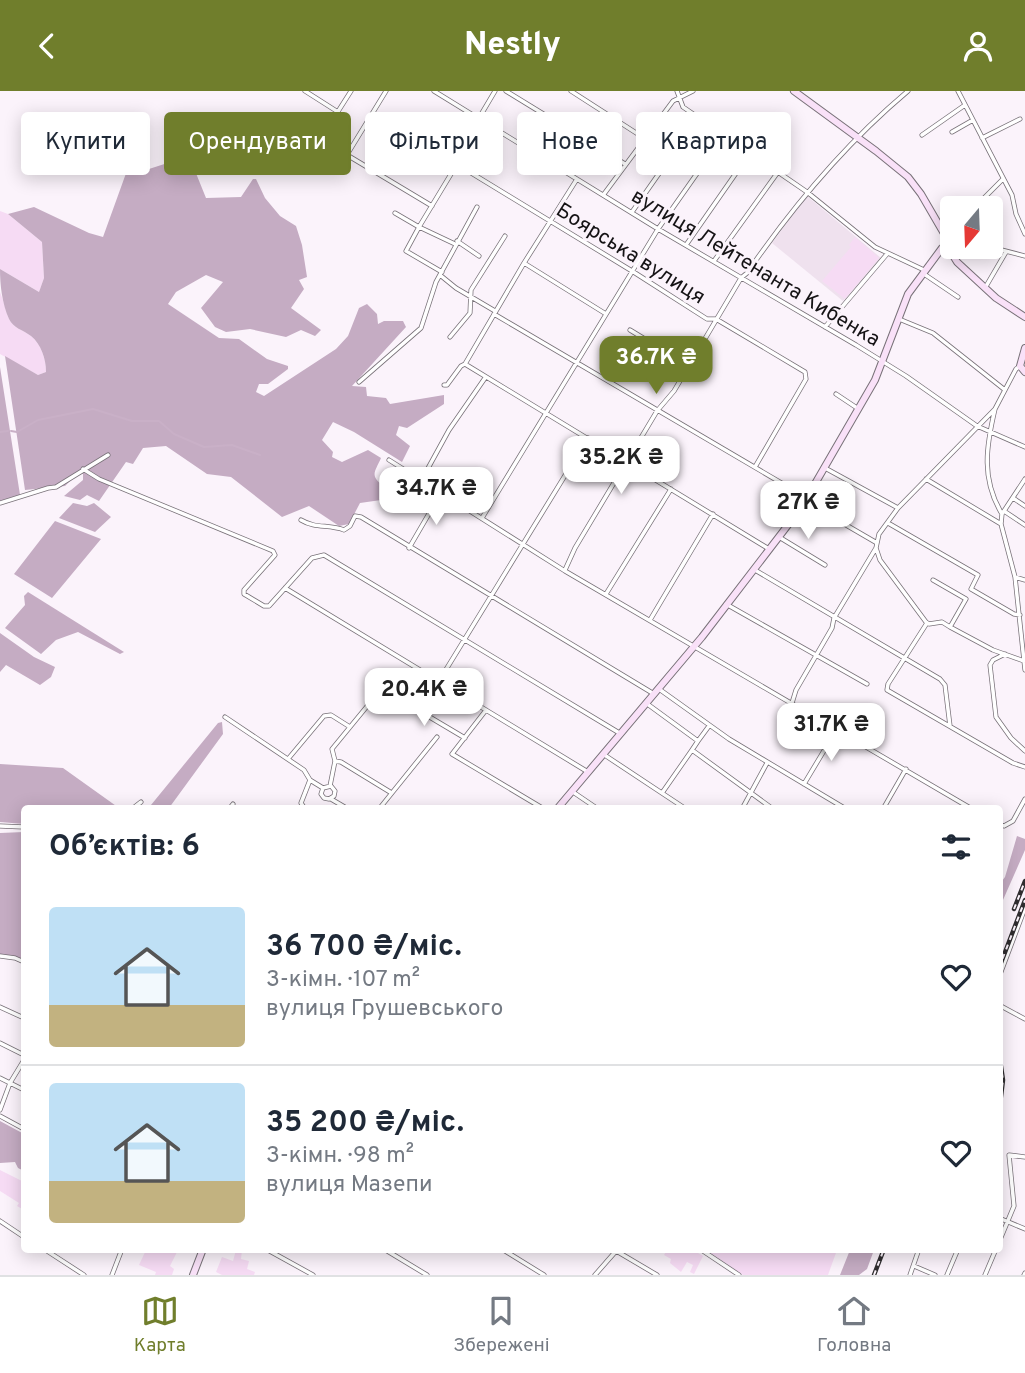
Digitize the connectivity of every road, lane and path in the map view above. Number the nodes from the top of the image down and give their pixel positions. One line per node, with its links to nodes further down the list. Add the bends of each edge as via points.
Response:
1 (305, 91): 15 (street)
2 (351, 91): 15 (street)
3 (386, 91): 16 (street)
4 (434, 91): 17 (street, вулиця Лейтенанта Кибенка)
5 (495, 91): 18 (street)
6 (506, 91): 31 (street)
7 (571, 91): 25 (street)
8 (677, 91): 13 (street)
9 (693, 91): 13 (street)
10 (908, 91): 28 (street)
11 (958, 91): 14 (street)
12 (799, 93): 28 (street)
13 (680, 96): 19 (street); 20 (street)
14 (965, 105): 22 (street); 27 (street)
15 (338, 112)
16 (374, 112)
17 (468, 112)
18 (485, 112)
19 (664, 112)
20 (690, 112)
21 (1020, 119): 29 (street)
22 (973, 120): 24 (street); 29 (street)
23 (365, 127): 32 (street, via 346,157)
24 (952, 132)
25 (636, 133)
26 (503, 134): 41 (street, вулиця Лейтенанта Кибенка)
27 (922, 135)
28 (856, 137): 43 (street); 51 (street, via 908,177)
29 (982, 138): 42 (street)
30 (636, 149): 31 (street)
31 (625, 164): 44 (street)
32 (365, 168)
33 (378, 175): 46 (street)
34 (450, 175): 46 (street)
35 (476, 175): 50 (street, Боярська вулиця)
36 (658, 175): 48 (street)
37 (696, 175): 53 (street)
38 (735, 175): 57 (street)
39 (776, 175): 65 (street)
40 (782, 175): 43 (street)
41 (577, 179): 44 (street, вулиця Лейтенанта Кибенка); 50 (street)
42 (1003, 179): 45 (street); 54 (street)
43 (807, 192): 61 (street); 70 (street)
44 (604, 194): 48 (street, вулиця Лейтенанта Кибенка)
45 (986, 196)
46 (432, 206): 52 (street)
47 (477, 207): 56 (street)
48 (632, 212): 53 (street, вулиця Лейтенанта Кибенка)
49 (395, 213): 52 (street)
50 (551, 221): 66 (street); 67 (street, Боярська вулиця)
51 (940, 226)
52 (419, 227): 56 (street); 69 (street, via 407,251)
53 (658, 229): 57 (street, вулиця Лейтенанта Кибенка); 67 (street)
54 (1025, 234)
55 (505, 236): 72 (street)
56 (456, 242): 62 (street); 69 (street)
57 (686, 245): 65 (street, вулиця Лейтенанта Кибенка)
58 (940, 250): 68 (street)
59 (1003, 251): 60 (street)
60 (1006, 252): 63 (street); 71 (street)
61 (887, 253): 68 (street); 79 (street)
62 (479, 256)
63 (1025, 256)
64 (955, 259): 71 (street)
65 (714, 261): 70 (street, вулиця Лейтенанта Кибенка)
66 (524, 263): 74 (street); 75 (street)
67 (632, 271): 75 (street); 78 (street, Боярська вулиця, via 707,319)
68 (923, 271): 73 (street); 77 (street)
69 (441, 274): 72 (street); 90 (street, via 421,328)
70 (741, 278): 78 (street); 79 (street, вулиця Лейтенанта Кибенка)
71 (985, 288): 76 (street)
72 (470, 296): 74 (street); 81 (street, via 470,313)
73 (958, 297)
74 (495, 312): 83 (street); 85 (street)
75 (606, 314): 83 (street)
76 (1025, 317)
77 (897, 318): 84 (street); 92 (street, via 933,333)
78 (716, 319): 86 (street); 105 (street, Боярська вулиця, via 806,376)
79 (825, 327): 84 (street, вулиця Лейтенанта Кибенка)
80 (630, 330): 86 (street)
81 (450, 337)
82 (1025, 348): 87 (street)
83 (576, 362): 96 (street); 97 (street)
84 (884, 362): 94 (street); 98 (street, вулиця Лейтенанта Кибенка)
85 (465, 364): 89 (street); 91 (street)
86 (689, 366): 96 (street)
87 (1020, 366): 88 (street); 92 (street)
88 (1025, 372)
89 (485, 378): 97 (street); 110 (street)
90 (359, 381)
91 (444, 385)
92 (1005, 390): 95 (street)
93 (836, 394): 94 (street)
94 (859, 409): 106 (street)
95 (995, 409): 98 (street); 99 (street)
96 (657, 411): 104 (street); 105 (street)
97 (546, 412): 100 (street); 122 (street)
98 (977, 426): 99 (street, вулиця Лейтенанта Кибенка); 108 (street)
99 (990, 431): 101 (street, вулиця Лейтенанта Кибенка); 120 (street, via 988,484)
100 (588, 438): 104 (street); 128 (street)
101 (1025, 447)
102 (108, 455): 107 (street)
103 (389, 460): 110 (street)
104 (628, 462): 112 (street); 134 (street)
105 (755, 467): 114 (street)
106 (825, 468): 114 (street); 119 (street)
107 (83, 469): 116 (street, via 56,488); 138 (street, via 273,551 275,555 244,590 251,599 269,606)
108 (926, 479): 119 (street); 125 (street)
109 (1025, 479): 111 (street)
110 (421, 481): 113 (street)
111 (1023, 485): 115 (street)
112 (671, 489): 121 (street); 140 (street)
113 (441, 493): 122 (street); 130 (street)
114 (807, 498): 118 (street)
115 (1013, 498): 117 (street); 120 (street)
116 (0, 503)
117 (1025, 506)
118 (801, 508): 127 (street); 129 (street, via 809,513 822,511)
119 (898, 508): 124 (street)
120 (1003, 513): 125 (street); 126 (street)
121 (713, 514): 131 (street); 146 (street)
122 (482, 518): 128 (street)
123 (301, 520): 130 (street, via 344,530 355,516)
124 (887, 523): 129 (street); 139 (street, via 978,575)
125 (1001, 524): 135 (street)
126 (1025, 525)
127 (778, 537): 131 (street); 132 (street)
128 (522, 544): 134 (street); 141 (street)
129 (876, 545): 145 (street); 147 (street, via 880,560)
130 (409, 548): 141 (street)
131 (769, 549): 133 (street)
132 (825, 565)
133 (753, 569): 143 (street); 145 (street)
134 (565, 571): 140 (street)
135 (1015, 577): 137 (street); 144 (street)
136 (933, 580): 142 (street)
137 (1025, 580)
138 (284, 588): 149 (street, via 312,558 332,558); 156 (street)
139 (971, 589): 142 (street); 144 (street)
140 (606, 594): 146 (street)
141 (491, 596): 149 (street); 158 (street)
142 (966, 599): 148 (street)
143 (726, 604): 150 (street); 151 (street)
144 (1020, 615): 154 (street)
145 (834, 618): 151 (street); 153 (street)
146 (650, 620): 150 (street)
147 (927, 623): 148 (street, via 942,622); 153 (street)
148 (950, 627): 152 (street)
149 (466, 639): 156 (street); 169 (street)
150 (694, 646): 158 (street); 162 (street)
151 (816, 654): 157 (street); 162 (street)
152 (1005, 655): 154 (street); 174 (street, via 990,664 994,712)
153 (905, 658): 166 (street, via 943,682); 166 (street, via 887,689)
154 (1024, 661): 155 (street)
155 (1025, 670)
156 (439, 681): 163 (street)
157 (867, 684)
158 (656, 692): 161 (street); 165 (street)
159 (396, 697): 171 (street)
160 (373, 699): 167 (street)
161 (646, 703): 169 (street); 172 (street)
162 (792, 703): 168 (street)
163 (486, 710): 171 (street); 181 (street)
164 (225, 717): 176 (street)
165 (709, 725): 172 (street); 178 (street)
166 (950, 726): 179 (street)
167 (349, 727): 176 (street, via 331,715 324,716); 177 (street, via 332,749)
168 (837, 729): 180 (street); 183 (street)
169 (621, 734): 175 (street)
170 (438, 737): 187 (street)
171 (465, 738): 197 (street, via 452,754)
172 (698, 741): 173 (street)
173 (692, 750): 188 (street); 189 (street)
174 (1025, 751)
175 (603, 754): 181 (street); 188 (street)
176 (288, 759): 182 (street)
177 (335, 761): 184 (street); 187 (street)
178 (767, 763): 183 (street); 189 (street)
179 (1025, 767)
180 (906, 769): 204 (street); 205 (street)
181 (588, 772): 186 (street)
182 (310, 780): 185 (street); 193 (street)
183 (804, 784): 203 (street)
184 (330, 786): 185 (street); 190 (street, via 335,791)
185 (323, 788): 190 (street, via 323,797)
186 (571, 791): 198 (street); 199 (street)
187 (391, 793): 196 (street)
188 (662, 793): 200 (street)
189 (751, 795): 201 (street); 202 (street)
190 (331, 799): 195 (street)
191 (1025, 799): 206 (street, via 1013,821)
192 (141, 802): 194 (street)
193 (301, 803)
194 (137, 805)
195 (341, 805)
196 (382, 805)
197 (537, 805)
198 (560, 805)
199 (592, 805)
200 (679, 805)
201 (745, 805)
202 (767, 805)
203 (839, 805)
204 (885, 805)
205 (965, 805)
206 (1003, 825)
207 (0, 826): 208 (street)
208 (21, 827)
209 (1025, 908): 212 (street)
210 (0, 956): 211 (street)
211 (21, 961)
212 (1003, 966)
213 (0, 1007): 215 (street)
214 (1003, 1007): 216 (street)
215 (21, 1017)
216 (1025, 1019)
217 (0, 1043): 218 (street)
218 (21, 1055)
219 (21, 1063): 221 (street)
220 (0, 1077): 221 (street)
221 (10, 1083): 222 (street); 223 (street)
222 (21, 1088)
223 (0, 1110)
224 (0, 1116): 225 (street)
225 (21, 1127)
226 (1025, 1157): 229 (street, via 1009,1155 1014,1206)
227 (1003, 1220): 229 (street)
228 (0, 1221): 232 (street)
229 (1008, 1222): 230 (street); 231 (street)
230 (1025, 1229)
231 (1003, 1233)
232 (21, 1235)
233 (50, 1253): 246 (street)
234 (120, 1253): 247 (street)
235 (201, 1253): 248 (street)
236 (273, 1253): 249 (street)
237 (395, 1253): 250 (street)
238 (508, 1253): 251 (street)
239 (613, 1253): 252 (street)
240 (620, 1253): 253 (street)
241 (706, 1253): 254 (street)
242 (918, 1253): 245 (street)
243 (956, 1253): 257 (street)
244 (994, 1253): 258 (street)
245 (914, 1266): 255 (street); 256 (street)
246 (84, 1275)
247 (111, 1275)
248 (193, 1275)
249 (313, 1275)
250 (427, 1275)
251 (544, 1275)
252 (595, 1275)
253 (657, 1275)
254 (739, 1275)
255 (910, 1275)
256 (935, 1275)
257 (947, 1275)
258 (985, 1275)

